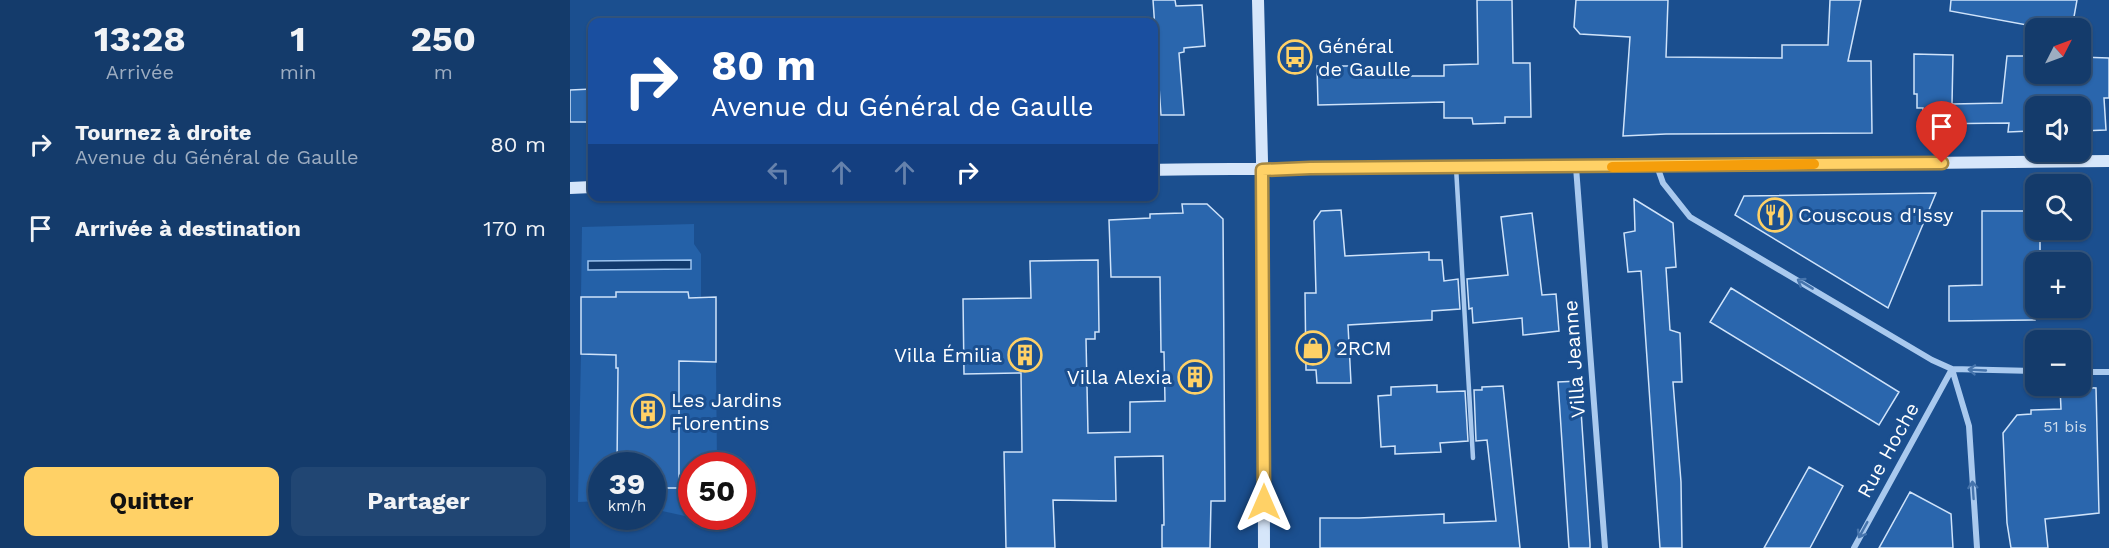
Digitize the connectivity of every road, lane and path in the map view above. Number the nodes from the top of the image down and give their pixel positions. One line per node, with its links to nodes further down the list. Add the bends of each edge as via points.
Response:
1 (1258, 0): 7 (main road)
2 (2109, 161): 3 (main road)
3 (1657, 166): 5 (main road); 10 (street, one-way to 3, via 1690,217 1663,183)
4 (1456, 167): 5 (main road); 7 (main road); 14 (lane)
5 (1576, 167): 16 (street, Villa Jeanne)
6 (1158, 170): 7 (main road)
7 (1262, 170): 15 (main road)
8 (588, 187): 9 (main road)
9 (570, 188)
10 (1952, 369): 11 (street, one-way to 10); 17 (street, Rue Hoche, one-way to 17); 18 (street, one-way to 10, via 1969,426)
11 (2025, 371)
12 (2091, 372): 13 (street)
13 (2109, 372)
14 (1473, 458)
15 (1264, 548)
16 (1605, 548)
17 (1854, 548)
18 (1977, 548)

